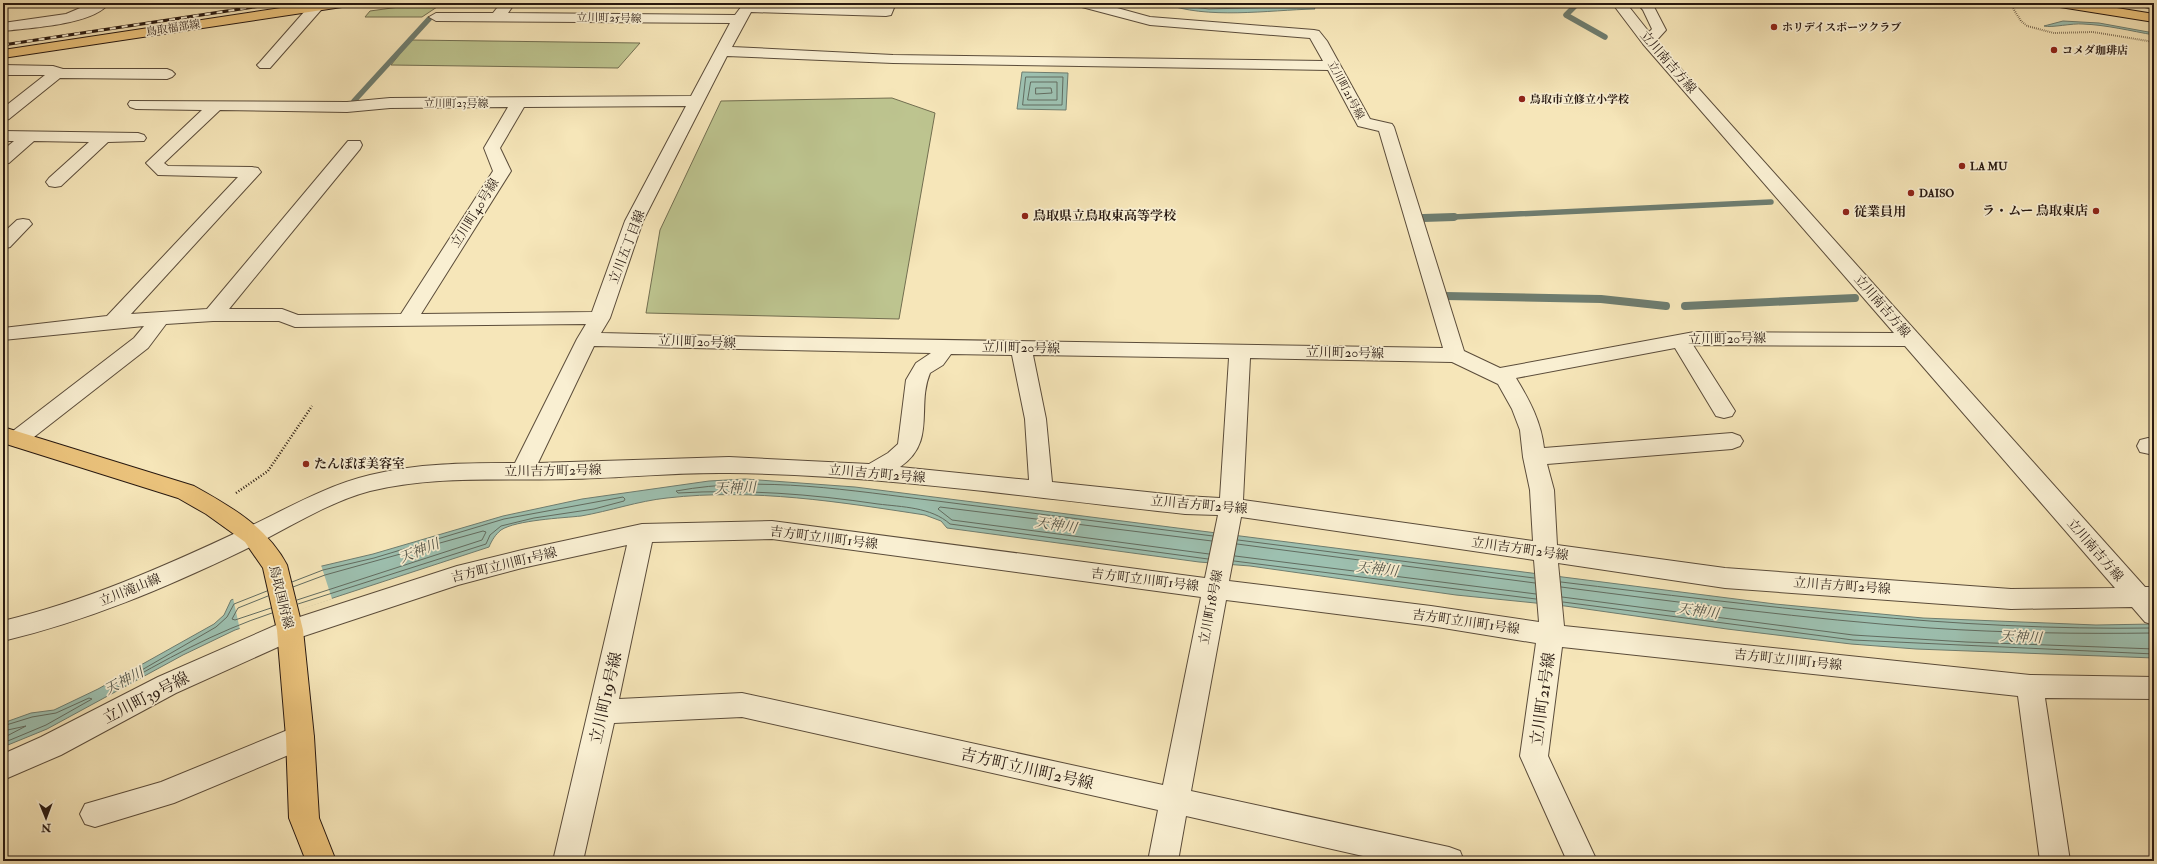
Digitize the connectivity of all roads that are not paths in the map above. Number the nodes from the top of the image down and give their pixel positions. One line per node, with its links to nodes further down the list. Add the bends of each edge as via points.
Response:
1 (102, 3): 14 (street, via 90,12 77,16)
2 (342, 3): 9 (main road, 鳥取福部線)
3 (508, 3): 12 (street)
4 (889, 3): 10 (street, 立川町25号線, via 886,12)
5 (1083, 3): 19 (street, 立川町21号線, via 1150,21 1314,34)
6 (1619, 3): 15 (street, 立川南吉方線)
7 (1644, 3): 15 (street, via 1659,30)
8 (2060, 3): 13 (main road)
9 (316, 7): 17 (main road, 鳥取福部線); 18 (street)
10 (746, 10): 12 (street, 立川町25号線); 16 (street, 立川五丁目線)
11 (436, 16): 12 (street, 立川町25号線)
12 (497, 17)
13 (2151, 17)
14 (3, 27)
15 (1648, 41): 45 (street, 立川南吉方線)
16 (722, 51): 19 (street, via 893,59); 23 (street, 立川五丁目線)
17 (3, 54)
18 (265, 65)
19 (1334, 66): 49 (street, 立川町21号線, via 1364,123 1386,127)
20 (3, 70): 21 (street)
21 (58, 73): 22 (street); 27 (street)
22 (167, 74)
23 (697, 101): 24 (street, 立川町23号線); 38 (street, 立川五丁目線, via 634,221)
24 (518, 102): 26 (street, 立川町23号線, via 390,103 347,107); 40 (street, 立川町40号線, via 492,148 502,171)
25 (136, 104): 26 (street, 立川町23号線)
26 (216, 105): 41 (street, via 154,164 164,172 252,172)
27 (3, 116)
28 (3, 136): 29 (street)
29 (29, 137): 30 (street); 33 (street)
30 (103, 138): 31 (street); 34 (street)
31 (138, 138)
32 (354, 145): 37 (street)
33 (3, 159)
34 (55, 182)
35 (23, 224): 36 (street)
36 (3, 243)
37 (213, 315): 39 (street); 40 (street, via 282,314 295,321)
38 (600, 318): 40 (street); 43 (street, 立川五丁目線)
39 (160, 319): 41 (street); 52 (street, via 141,343)
40 (407, 320)
41 (113, 322): 42 (street)
42 (3, 334)
43 (587, 339): 46 (street, 立川町20号線); 55 (street, 立川五丁目線)
44 (1680, 340): 45 (street, 立川町20号線); 50 (street, 立川町20号線); 51 (street)
45 (1912, 340): 63 (street, 立川南吉方線)
46 (944, 346): 47 (street, 立川町20号線); 56 (street, via 941,357 924,368 918,376 908,447)
47 (1021, 348): 48 (street, 立川町20号線); 57 (street, via 1032,389)
48 (1240, 351): 49 (street, 立川町20号線); 58 (street, 立川町18号線)
49 (1455, 356): 50 (street)
50 (1498, 375): 54 (street, via 1506,379 1523,410 1531,430)
51 (1724, 411)
52 (10, 437): 60 (main road, 鳥取国府線, via 186,492)
53 (1732, 441): 54 (street)
54 (1534, 457): 61 (street, via 1542,490)
55 (522, 472): 56 (street, 立川吉方町2号線, via 728,465); 60 (street, 立川吉方町2号線, via 486,471 404,476 368,484 339,493)
56 (873, 473): 57 (street, 立川吉方町2号線)
57 (1041, 490): 58 (street, 立川吉方町2号線, via 1185,504)
58 (1230, 512): 61 (street, 立川吉方町2号線); 62 (street, 立川町18号線)
59 (642, 534): 62 (street, 吉方町立川町1号線, via 772,530 1100,575); 64 (street, 吉方町立川町1号線, via 522,559); 69 (street, 立川町19号線)
60 (253, 536): 64 (main road, 鳥取国府線, via 275,565); 66 (street, 立川滝山線, via 110,599 27,626)
61 (1546, 557): 63 (street, 立川吉方町2号線, via 1725,578 2011,599); 65 (street, 立川町21号線)
62 (1216, 584): 65 (street, 吉方町立川町1号線, via 1431,616); 72 (street, 立川町18号線)
63 (2148, 604)
64 (289, 626): 70 (main road, 鳥取国府線); 71 (street, 立川町39号線, via 167,685 71,736)
65 (1552, 628): 67 (street, 吉方町立川町1号線); 78 (street, 立川町21号線, via 1534,756)
66 (3, 631)
67 (2030, 686): 68 (street, 吉方町立川町1号線); 79 (street)
68 (2154, 688)
69 (603, 712): 72 (street, 吉方町立川町2号線, via 742,705); 75 (street, 立川町19号線)
70 (300, 737): 73 (street, via 164,794); 74 (main road, 鳥取国府線, via 304,818)
71 (3, 767)
72 (1173, 802): 76 (street, 立川町18号線); 77 (street, 吉方町立川町2号線)
73 (95, 814)
74 (321, 861)
75 (568, 861)
76 (1163, 861)
77 (1449, 861)
78 (1582, 861)
79 (2055, 861)

